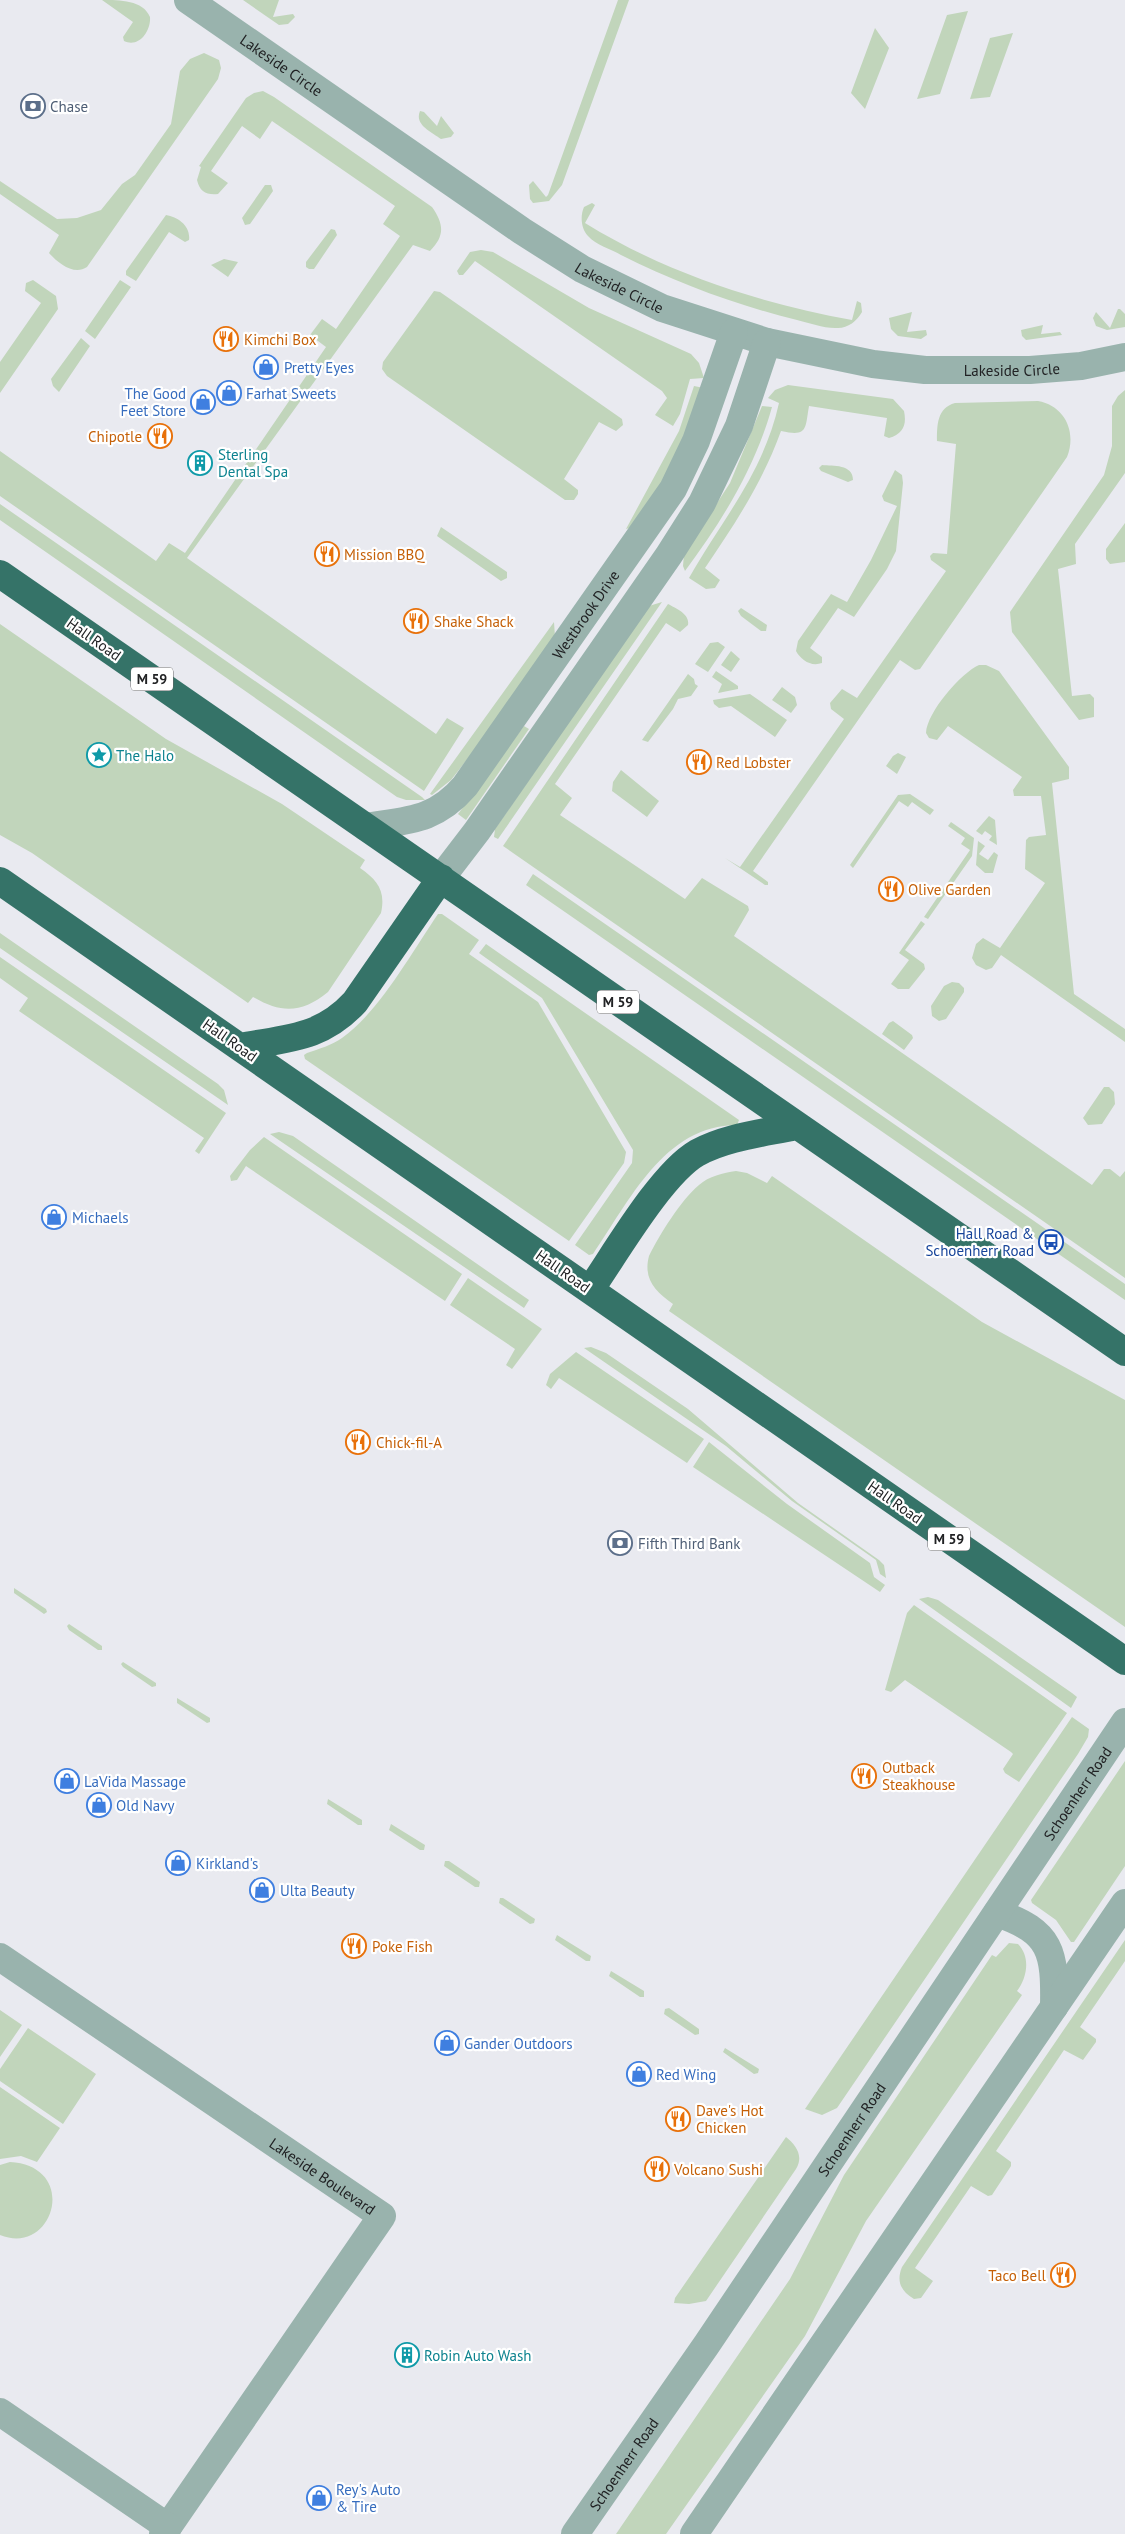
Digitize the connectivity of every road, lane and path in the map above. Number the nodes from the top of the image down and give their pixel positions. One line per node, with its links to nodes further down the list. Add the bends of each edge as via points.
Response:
1 (188, 0): 2 (street, Lakeside Circle, via 582,269 662,308)
2 (734, 332): 3 (street, Lakeside Circle); 6 (street, Westbrook Drive, via 696,440 673,489 465,786 453,800 431,814)
3 (767, 342): 4 (street, Lakeside Circle, via 873,364 925,370 1030,370); 7 (street, via 739,426 702,503 488,816)
4 (1125, 358)
5 (0, 574): 6 (highway, Hall Road / M 59)
6 (366, 827): 7 (highway, Hall Road / M 59)
7 (441, 878): 9 (highway, via 355,1002 340,1018 308,1034); 10 (highway, Hall Road / M 59)
8 (0, 882): 9 (highway, Hall Road / M 59)
9 (240, 1047): 11 (highway, Hall Road / M 59)
10 (796, 1126): 11 (highway, via 712,1147 682,1164); 12 (highway, Hall Road / M 59)
11 (590, 1290): 13 (highway, Hall Road / M 59)
12 (1125, 1352)
13 (1125, 1661)
14 (1125, 1722): 16 (street, Schoenherr Road)
15 (1125, 1903): 18 (street)
16 (997, 1913): 18 (street, via 1037,1932 1050,1953); 21 (street, Schoenherr Road)
17 (0, 1957): 20 (street, Lakeside Boulevard, via 382,2216)
18 (1054, 2007): 22 (street)
19 (0, 2412): 20 (street, Lakeside Boulevard)
20 (165, 2530)
21 (578, 2532)
22 (694, 2534)

